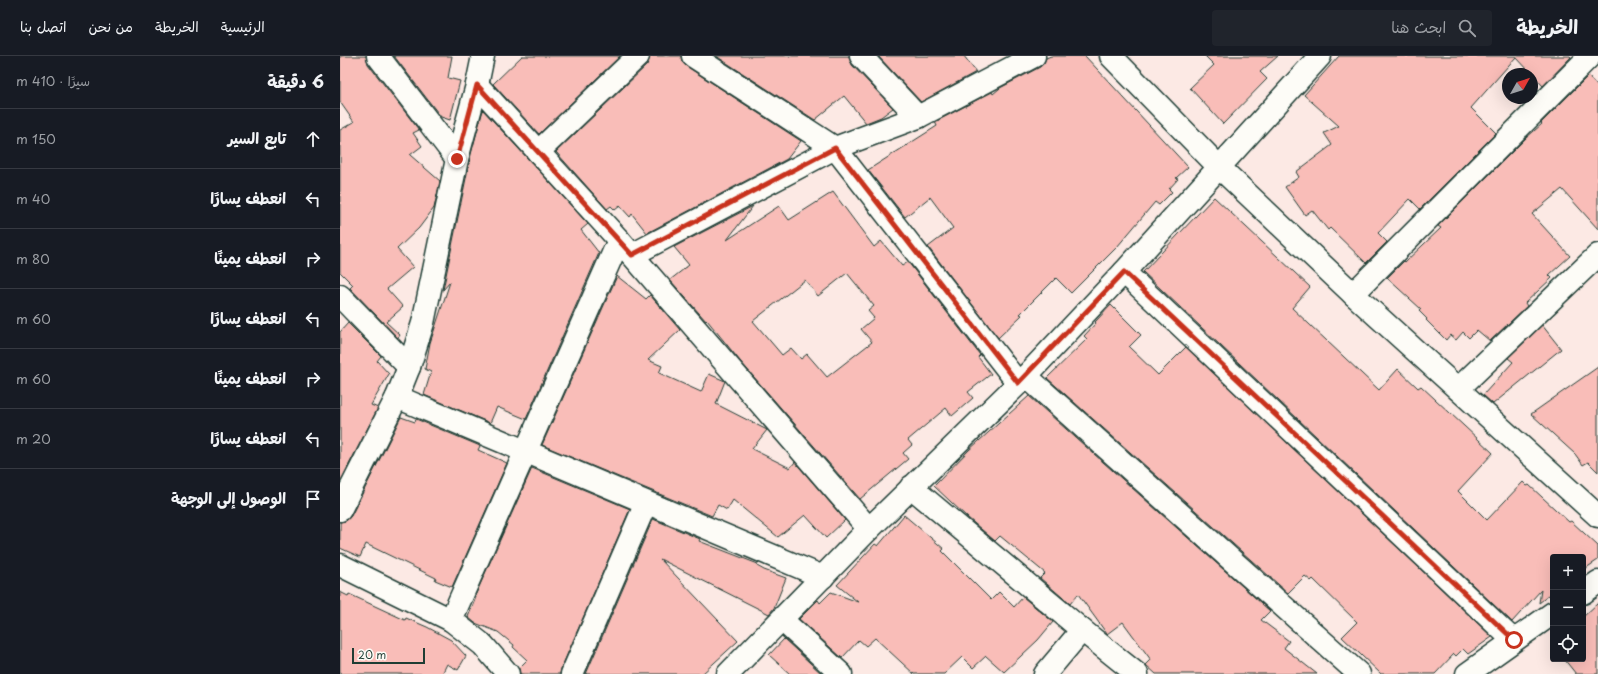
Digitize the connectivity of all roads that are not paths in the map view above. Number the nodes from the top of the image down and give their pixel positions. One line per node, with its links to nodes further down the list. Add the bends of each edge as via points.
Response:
1 (378, 56): 14 (street)
2 (483, 56): 10 (street)
3 (638, 56): 13 (street)
4 (693, 56): 12 (street)
5 (861, 56): 11 (street)
6 (1034, 56): 11 (street)
7 (1111, 56): 15 (street)
8 (1320, 56): 15 (street)
9 (1590, 56): 19 (street)
10 (477, 85): 13 (street); 14 (street)
11 (918, 117): 12 (street)
12 (835, 148): 16 (street); 22 (street)
13 (538, 152): 16 (street)
14 (457, 159): 21 (street, via 423,323)
15 (1220, 168): 18 (street); 19 (street)
16 (626, 247): 25 (street); 30 (street)
17 (1596, 260): 23 (street)
18 (1124, 272): 22 (street); 39 (street)
19 (1353, 294): 23 (street)
20 (340, 296): 21 (street)
21 (409, 367): 24 (street)
22 (1022, 379): 26 (street); 46 (street)
23 (1458, 389): 29 (street)
24 (396, 398): 25 (street); 28 (street)
25 (525, 452): 27 (street); 36 (street)
26 (911, 487): 30 (street); 38 (street)
27 (646, 503): 32 (street); 41 (street)
28 (340, 510)
29 (1598, 516)
30 (869, 529): 32 (street)
31 (340, 565): 36 (street)
32 (823, 577): 37 (street)
33 (1598, 582): 34 (street)
34 (1586, 591)
35 (1550, 615): 39 (street)
36 (450, 620): 40 (street, via 483,645)
37 (782, 620): 42 (street); 43 (street)
38 (1082, 630): 44 (street); 45 (street)
39 (1514, 640): 47 (street)
40 (508, 674)
41 (572, 674)
42 (728, 674)
43 (841, 674)
44 (1045, 674)
45 (1137, 674)
46 (1359, 674)
47 (1467, 674)

